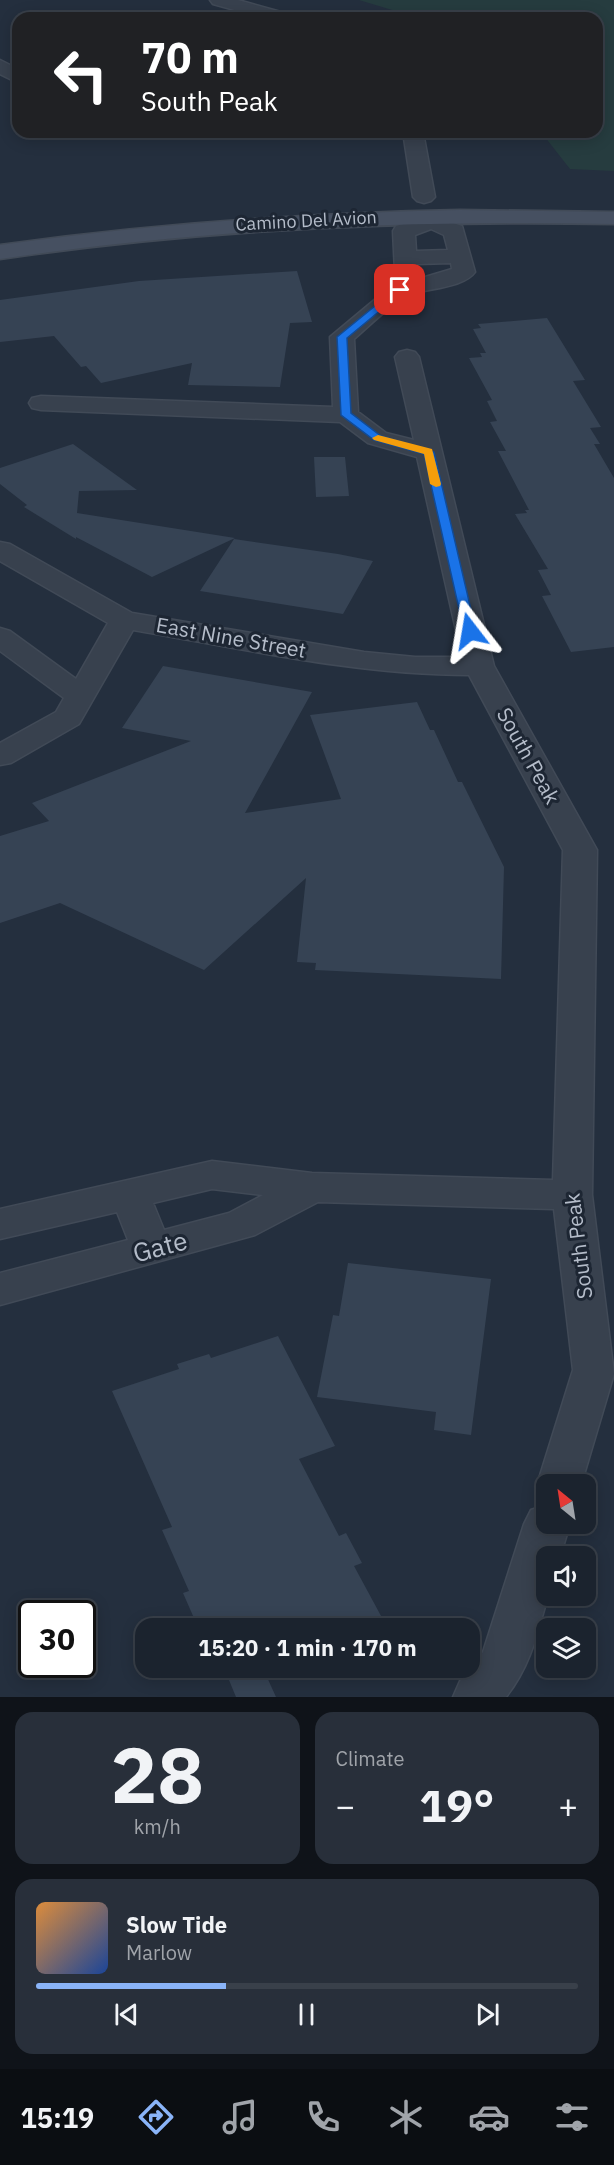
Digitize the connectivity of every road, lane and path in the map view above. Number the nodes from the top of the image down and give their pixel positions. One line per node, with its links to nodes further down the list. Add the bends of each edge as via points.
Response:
1 (219, 0): 2 (street)
2 (261, 12)
3 (414, 138): 5 (street)
4 (614, 202): 5 (main road, Camino Del Avion)
5 (430, 211): 6 (main road, Camino Del Avion); 7 (main road, Camino Del Avion, via 234,208); 8 (main road, Camino Del Avion, via 178,229); 9 (street, via 454,231); 10 (street, via 404,231)
6 (614, 218)
7 (0, 232)
8 (0, 252)
9 (461, 256): 10 (street); 11 (street, via 464,272)
10 (405, 258): 11 (street, via 406,272)
11 (400, 290): 14 (street, via 342,337)
12 (407, 357): 15 (street, South Peak)
13 (42, 403): 14 (street)
14 (346, 415): 15 (street, via 377,438)
15 (429, 452): 19 (street, South Peak)
16 (0, 550): 17 (street, East Nine Street)
17 (124, 620): 19 (street, East Nine Street, via 364,661); 20 (street)
18 (0, 637): 20 (street)
19 (479, 666): 24 (street, South Peak, via 580,850)
20 (80, 696): 21 (street, via 68,718)
21 (0, 756)
22 (312, 1187): 23 (street, Gate, via 212,1175); 24 (street, Gate); 26 (street, Gate, via 241,1225)
23 (129, 1194): 25 (street, Gate); 26 (street)
24 (572, 1195): 28 (street, South Peak, via 594,1370)
25 (0, 1224)
26 (152, 1249): 27 (street, Gate)
27 (0, 1289)
28 (562, 1474)
29 (544, 1534): 30 (street, via 504,1664)
30 (477, 1697)

